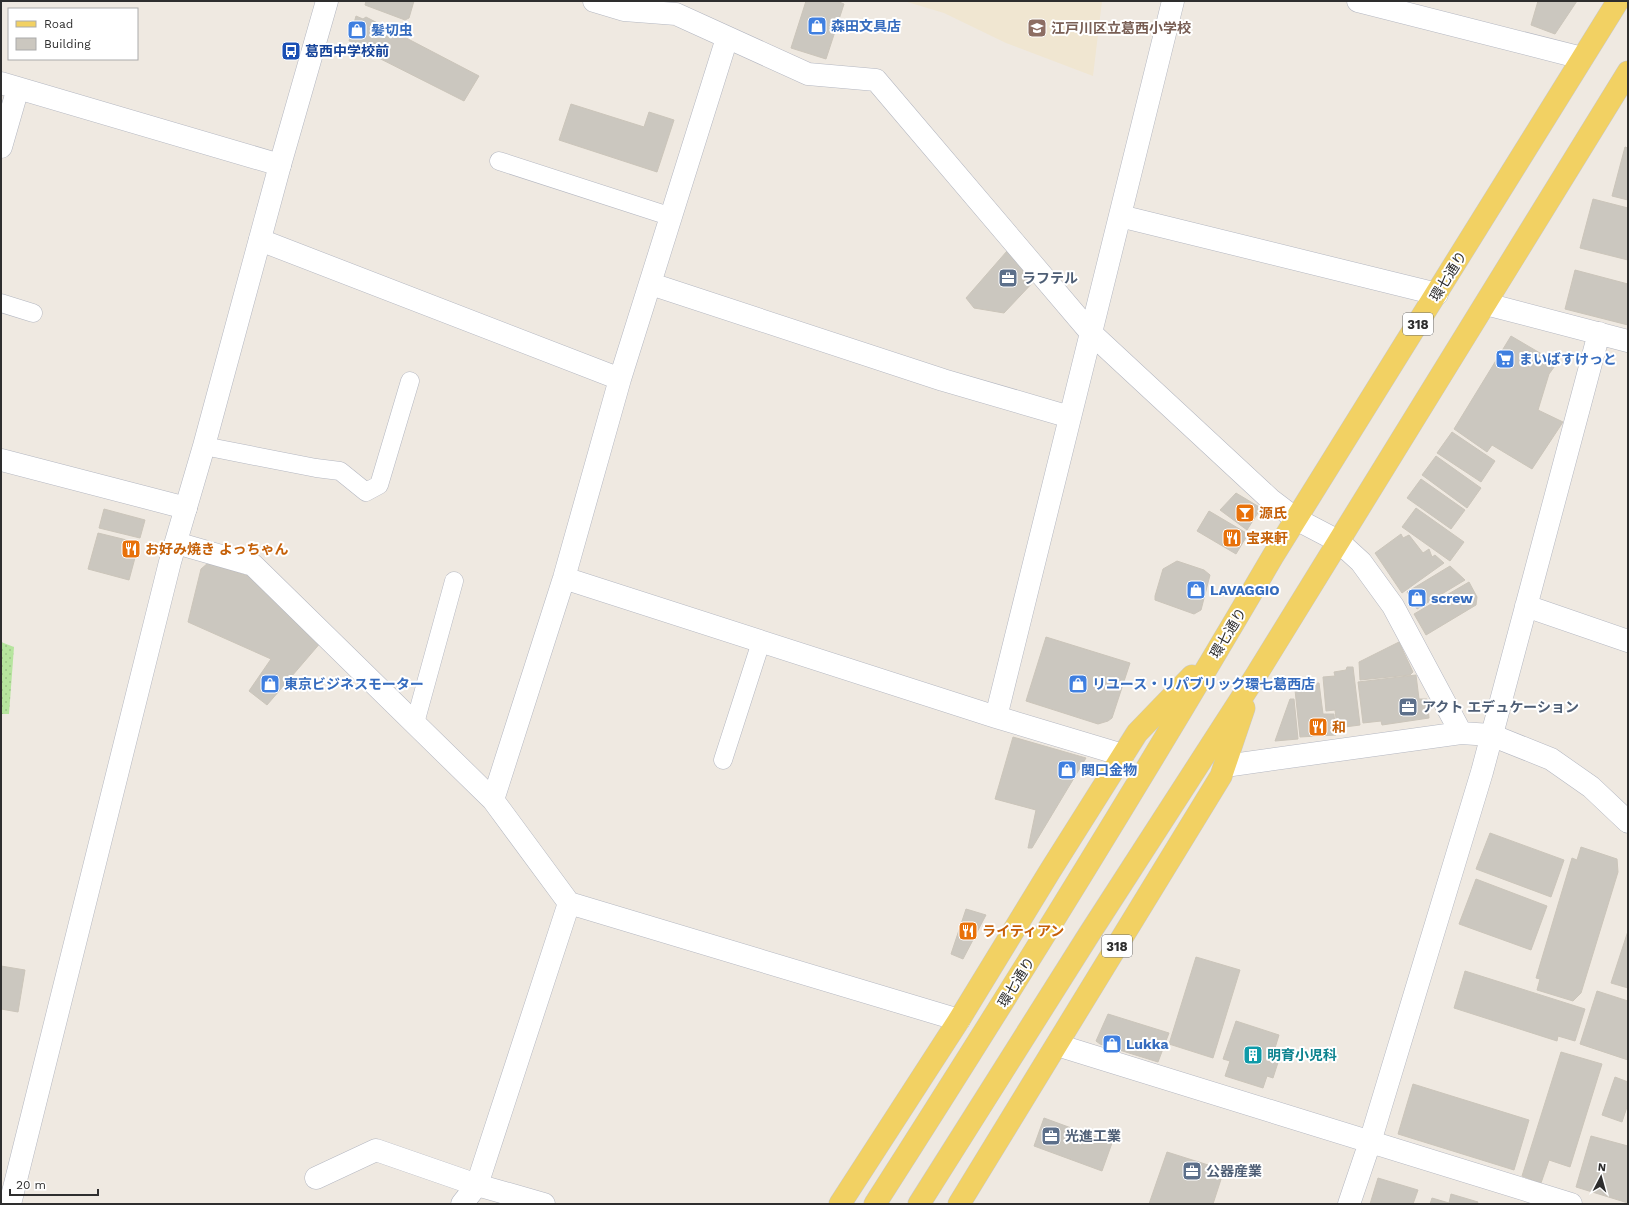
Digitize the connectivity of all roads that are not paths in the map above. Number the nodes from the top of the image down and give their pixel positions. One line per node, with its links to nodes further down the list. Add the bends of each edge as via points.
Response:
1 (328, 1): 12 (street)
2 (594, 1): 6 (street, via 624,10 676,14)
3 (1173, 1): 13 (street)
4 (1358, 1): 7 (street)
5 (1618, 1): 7 (main road, 環七通り / 318)
6 (727, 38): 14 (street); 21 (street, via 808,74 876,80)
7 (1582, 58): 17 (main road, 環七通り / 318)
8 (1628, 72): 19 (main road, 318)
9 (9, 85): 10 (street); 12 (street)
10 (1, 147)
11 (498, 161): 14 (lane)
12 (280, 165): 15 (street)
13 (1120, 216): 17 (street); 21 (street)
14 (672, 217): 16 (street)
15 (260, 240): 24 (street); 27 (street)
16 (651, 284): 24 (street); 26 (street, via 943,380)
17 (1437, 294): 30 (main road, 環七通り / 318)
18 (1, 303): 20 (lane)
19 (1486, 304): 22 (street); 31 (main road, 318)
20 (33, 313)
21 (1091, 333): 26 (street); 30 (street, via 1271,500)
22 (1599, 333): 23 (street); 35 (street)
23 (1628, 341)
24 (620, 379): 33 (street)
25 (410, 381): 27 (lane, via 379,485 366,492 340,471)
26 (1070, 418): 40 (street)
27 (204, 446): 29 (street)
28 (1, 460): 29 (street)
29 (186, 508): 32 (street)
30 (1296, 519): 31 (street); 38 (main road, 環七通り / 318)
31 (1338, 541): 39 (main road, 318); 42 (street, via 1360,562 1393,606)
32 (176, 542): 41 (street, via 253,565); 55 (street)
33 (564, 578): 37 (street); 47 (street)
34 (454, 581): 41 (lane)
35 (1526, 606): 36 (street); 43 (street)
36 (1628, 641)
37 (762, 642): 40 (street); 45 (lane)
38 (1220, 648): 44 (main road, via 1137,733); 59 (main road, 環七通り / 318, via 1055,918)
39 (1255, 677): 46 (main road, 318); 60 (main road, 318)
40 (996, 717): 44 (street)
41 (415, 723): 47 (street)
42 (1461, 733): 43 (street); 46 (street)
43 (1491, 735): 48 (street, via 1551,759 1590,787); 52 (street)
44 (1123, 755): 50 (main road)
45 (723, 760)
46 (1225, 766): 51 (main road, 318)
47 (493, 800): 49 (street)
48 (1628, 822)
49 (569, 903): 50 (street); 54 (street)
50 (959, 1020): 58 (main road)
51 (1057, 1045): 52 (street); 61 (main road, 318)
52 (1370, 1142): 62 (street); 63 (street)
53 (316, 1178): 54 (street, via 376,1150)
54 (477, 1185): 56 (street); 57 (street)
55 (10, 1204)
56 (462, 1204)
57 (544, 1204)
58 (840, 1204)
59 (875, 1204)
60 (919, 1204)
61 (959, 1204)
62 (1349, 1204)
63 (1571, 1204)

